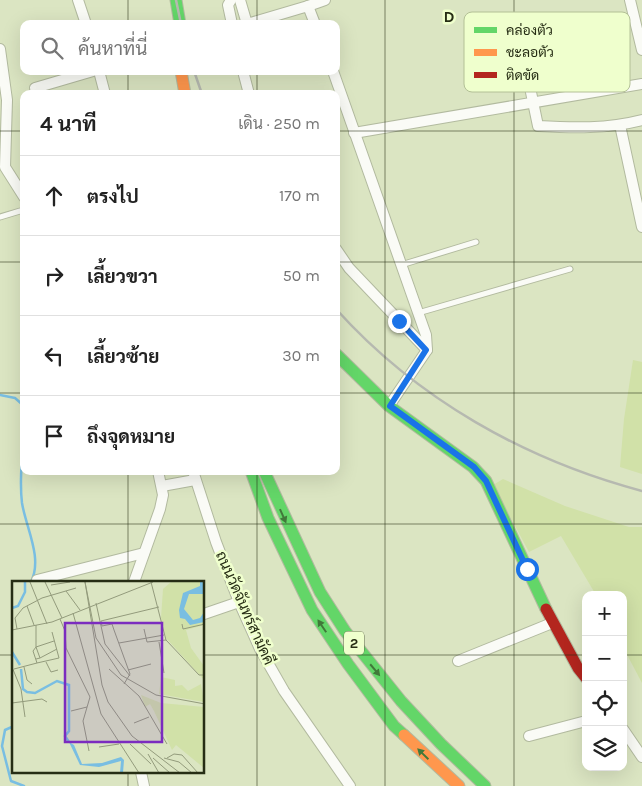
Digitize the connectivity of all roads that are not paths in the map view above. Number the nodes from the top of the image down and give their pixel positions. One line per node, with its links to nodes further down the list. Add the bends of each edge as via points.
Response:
1 (78, 0): 9 (street)
2 (171, 0): 10 (main road)
3 (176, 0): 11 (main road)
4 (231, 0): 12 (street, via 228,5)
5 (240, 0): 13 (street)
6 (325, 0): 8 (street)
7 (630, 0): 17 (street)
8 (308, 6): 14 (street); 15 (street)
9 (85, 20)
10 (174, 20)
11 (179, 20)
12 (231, 20)
13 (246, 20)
14 (261, 20)
15 (313, 20)
16 (0, 49): 37 (street, via 7,100 5,167)
17 (642, 50)
18 (79, 75): 24 (street)
19 (99, 75): 25 (street)
20 (183, 75): 26 (main road)
21 (189, 75): 27 (main road)
22 (244, 75): 28 (street)
23 (333, 75): 29 (street)
24 (35, 88)
25 (104, 90)
26 (184, 90)
27 (190, 90)
28 (247, 90)
29 (339, 90)
30 (531, 92): 33 (street)
31 (594, 92): 33 (street)
32 (340, 94): 36 (street)
33 (533, 102): 35 (street, via 538,126); 36 (street)
34 (642, 120): 35 (street)
35 (620, 125): 40 (street)
36 (354, 133): 43 (street)
37 (20, 191)
38 (20, 211): 39 (lane)
39 (0, 218)
40 (642, 226)
41 (476, 242): 43 (lane)
42 (340, 255): 46 (street)
43 (400, 265): 45 (street)
44 (570, 269): 45 (lane)
45 (418, 313): 46 (street, via 426,335)
46 (426, 350): 48 (street)
47 (340, 358): 48 (main road)
48 (390, 406): 59 (main road, via 474,467 486,481)
49 (159, 475): 53 (street)
50 (252, 475): 67 (main road, 2, one-way to 50, via 394,726 312,610 268,518)
51 (266, 475): 68 (main road, 2, one-way to 68, via 327,604 409,712)
52 (194, 476): 53 (street); 57 (street, ถนนวัดจันทร์สามัคคี)
53 (162, 486): 54 (street, via 160,509)
54 (144, 553): 55 (street); 56 (street)
55 (37, 580)
56 (134, 581)
57 (239, 602): 58 (street); 66 (street, ถนนวัดจันทร์สามัคคี, via 284,692)
58 (205, 614)
59 (552, 623): 60 (street); 61 (main road)
60 (458, 661)
61 (582, 673)
62 (582, 722): 64 (street)
63 (627, 735): 65 (street)
64 (529, 736)
65 (642, 757)
66 (350, 786)
67 (459, 786)
68 (485, 786)

